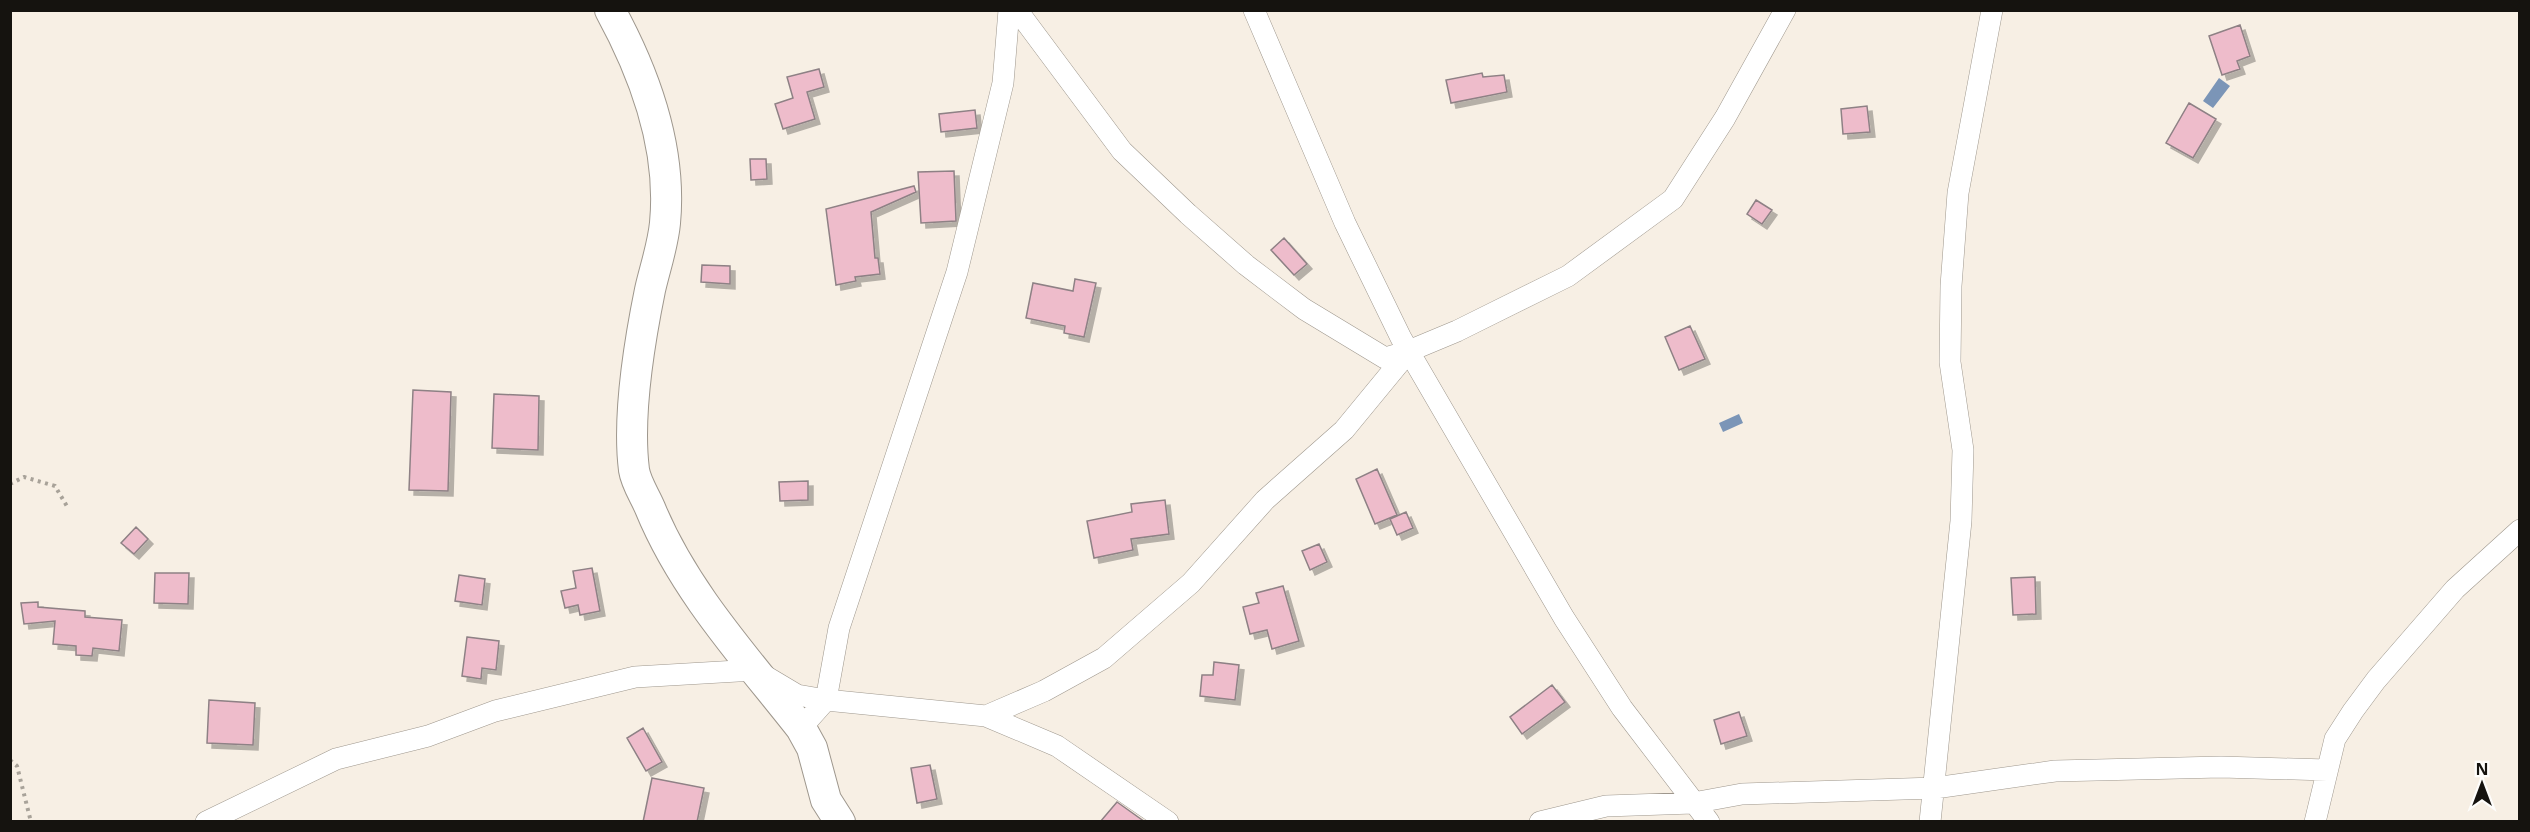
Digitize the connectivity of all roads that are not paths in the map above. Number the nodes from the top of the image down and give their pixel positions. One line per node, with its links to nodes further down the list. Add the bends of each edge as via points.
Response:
1 (610, 10): 9 (main road, via 654,111 667,188 665,225 633,400 634,472 663,539 691,588)
2 (1009, 10): 10 (street, via 1003,83 957,272 839,628)
3 (1017, 10): 7 (street, via 1122,151 1246,265 1304,309 1386,358)
4 (1254, 10): 7 (street, via 1345,224)
5 (1785, 10): 7 (street, via 1725,118 1673,199 1568,276)
6 (1992, 10): 14 (street, via 1958,193 1951,286 1950,362 1963,450 1961,521)
7 (1409, 351): 11 (street, via 1344,430 1265,500 1174,598 1104,658 1044,691); 15 (street, via 1564,618 1622,708)
8 (2520, 530): 13 (street, via 2455,589 2376,680 2334,739)
9 (755, 670): 10 (street, via 797,695); 12 (main road); 17 (street, via 635,677 495,711 428,736 336,759)
10 (826, 700): 11 (street); 12 (street)
11 (986, 716): 18 (street, via 1057,746)
12 (801, 728): 16 (main road, via 812,748)
13 (2327, 770): 14 (street, via 2221,767 2055,771); 22 (street)
14 (1935, 788): 15 (street, via 1742,794); 21 (street)
15 (1693, 802): 19 (street, via 1606,806); 20 (street)
16 (828, 814)
17 (206, 822)
18 (1168, 822)
19 (1540, 822)
20 (1709, 822)
21 (1930, 822)
22 (2315, 822)

